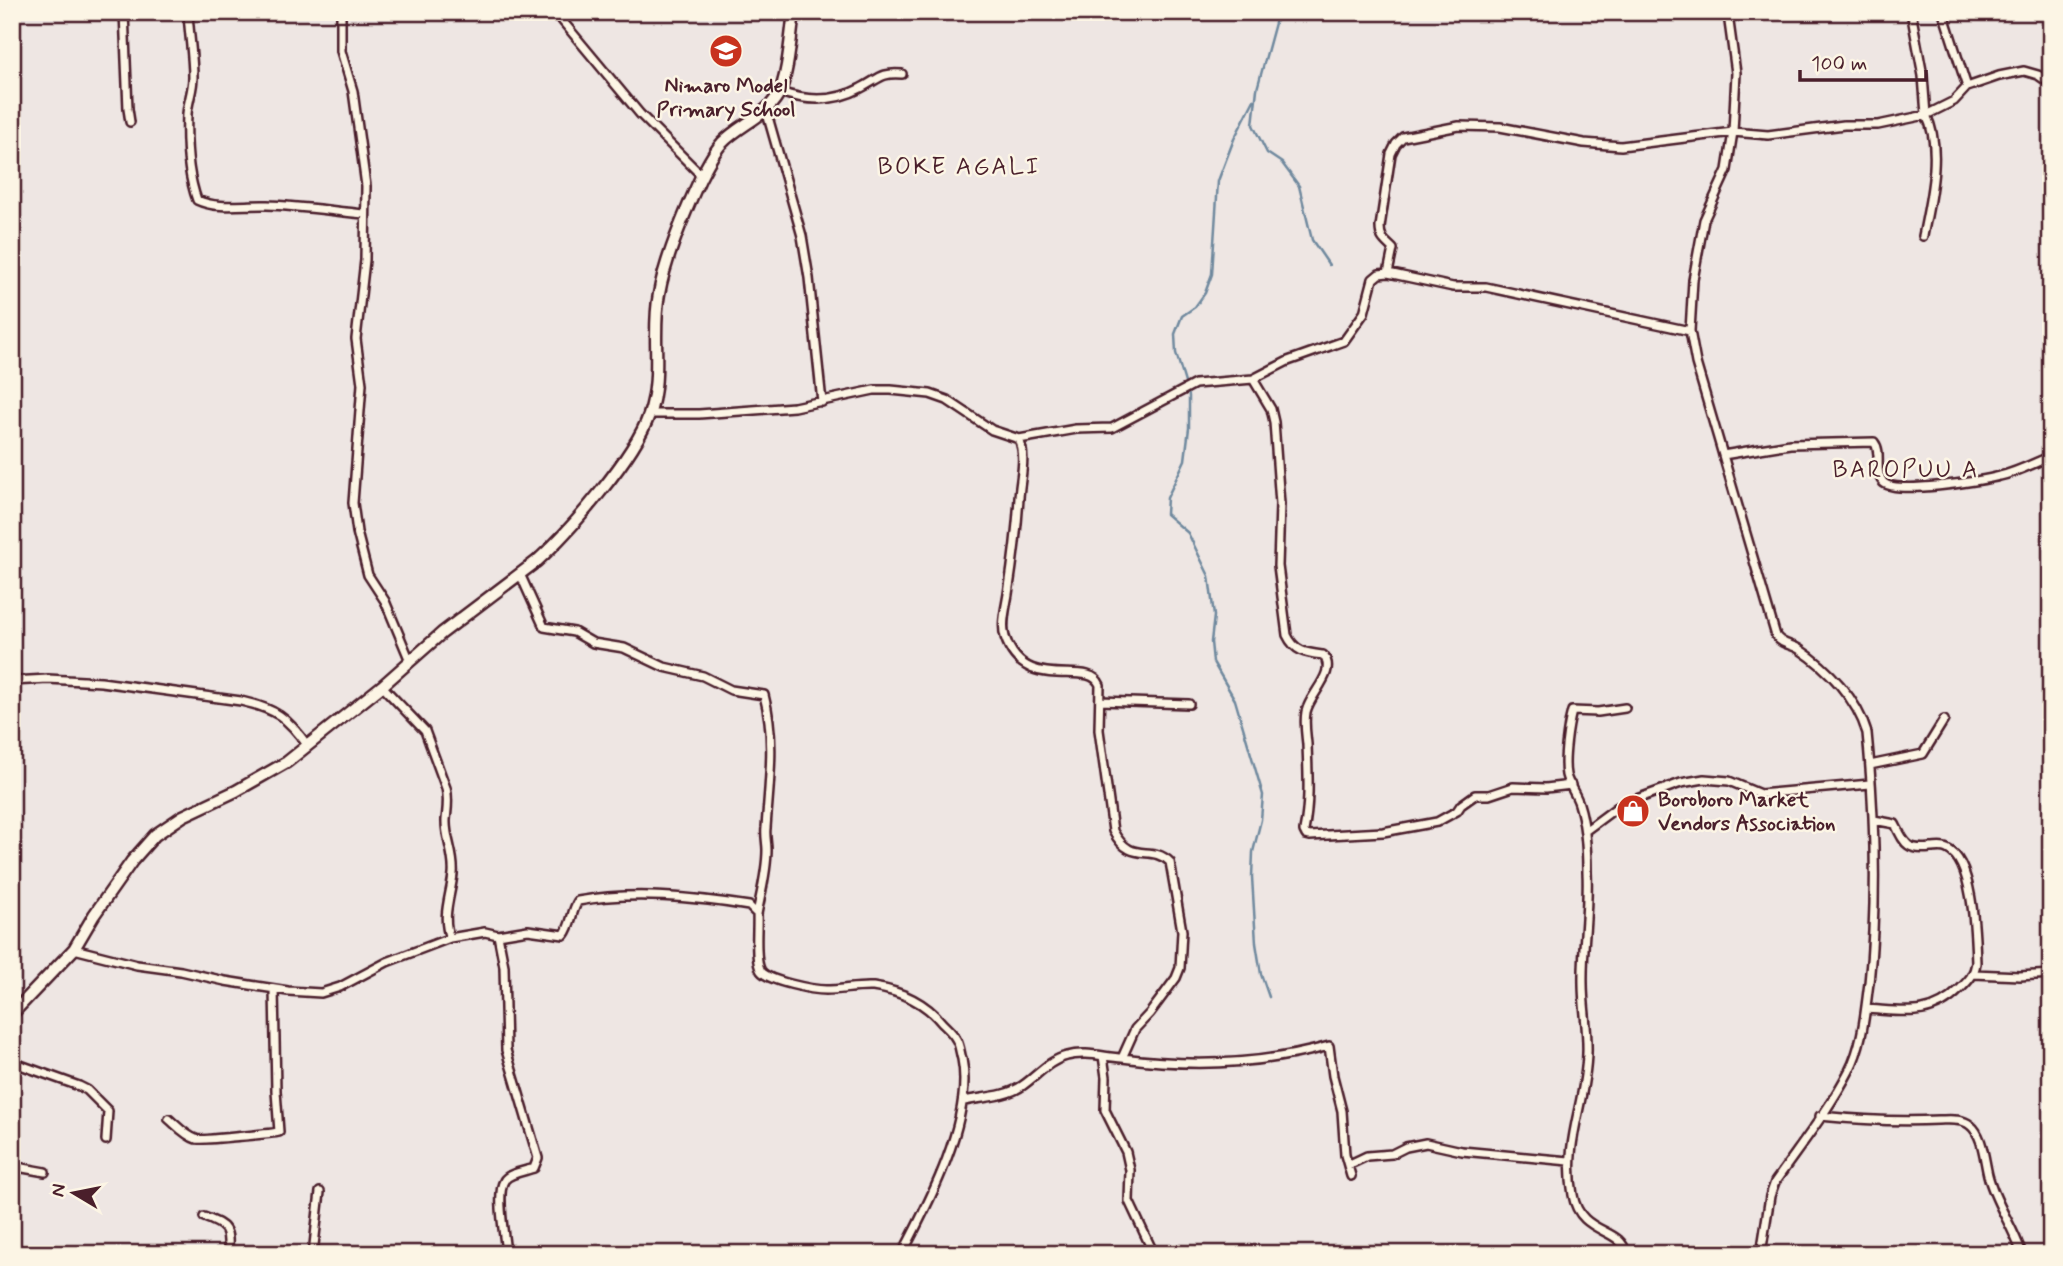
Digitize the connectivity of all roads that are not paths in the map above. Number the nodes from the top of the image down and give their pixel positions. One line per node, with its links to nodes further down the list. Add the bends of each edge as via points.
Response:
1 (124, 12): 15 (street)
2 (188, 12): 18 (street, via 193,74 188,136 197,200)
3 (341, 12): 18 (street, via 341,51 353,91 366,186)
4 (555, 12): 17 (street, via 640,114)
5 (794, 12): 12 (street)
6 (1730, 12): 16 (street, via 1736,74)
7 (1911, 12): 14 (street)
8 (1943, 12): 11 (street)
9 (902, 74): 12 (street, via 888,73 836,99)
10 (2051, 84): 11 (street, via 2024,71)
11 (1967, 87): 14 (street, via 1954,101)
12 (780, 92): 13 (street)
13 (766, 110): 17 (street, via 723,142); 23 (street, via 802,236)
14 (1926, 115): 16 (street, via 1878,125 1768,135); 19 (street, via 1935,175)
15 (130, 122)
16 (1732, 132): 20 (street, via 1621,146 1481,125 1403,137 1391,154 1380,227 1383,241 1393,249); 21 (street, via 1727,170 1704,220 1693,279)
17 (702, 176): 24 (street, via 659,292 656,376)
18 (365, 214): 29 (street, via 356,339 362,384 353,503 368,575 385,601)
19 (1923, 236)
20 (1388, 273): 21 (street, via 1453,287 1476,285); 22 (street, via 1373,279 1364,313 1344,341)
21 (1690, 331): 26 (street)
22 (1253, 379): 25 (street, via 1195,384 1111,428); 39 (street, via 1275,422 1278,566 1287,635 1300,651 1323,655 1327,664 1324,680 1306,712 1306,835 1383,832 1428,824 1447,818 1475,795 1513,787)
23 (822, 402): 24 (street); 25 (street, via 874,390 930,394 958,405 992,430)
24 (649, 414): 28 (street, via 637,440 598,493 551,548)
25 (1020, 439): 32 (street, via 1022,474 1003,634 1018,662 1028,668 1089,674 1097,679)
26 (1723, 455): 27 (street, via 1790,444 1874,442 1881,480 1898,488 2001,476); 37 (street, via 1776,636 1824,669 1844,691 1863,719)
27 (2051, 456)
28 (520, 574): 29 (street); 42 (street, via 544,627 624,648 731,690 764,695 771,728 771,777 766,866)
29 (410, 661): 31 (street)
30 (12, 681): 36 (street, via 101,682 241,701 282,716)
31 (382, 686): 36 (street); 44 (street, via 425,731 446,788 453,873 446,913)
32 (1100, 701): 33 (street); 52 (street, via 1101,753 1113,831 1133,852 1158,855 1170,862 1182,931 1176,978 1135,1029)
33 (1189, 705)
34 (1625, 708): 39 (street, via 1572,711 1565,766)
35 (1944, 720): 37 (street, via 1923,754)
36 (307, 746): 45 (street, via 287,762 155,835 131,861)
37 (1870, 765): 38 (street)
38 (1870, 784): 40 (street); 41 (street, via 1760,794 1730,781 1704,779 1620,805)
39 (1571, 785): 41 (street)
40 (1874, 820): 46 (street, via 1895,824 1913,849 1941,847 1956,856 1970,893); 49 (street, via 1874,924)
41 (1585, 831): 58 (street, via 1587,1053)
42 (757, 914): 43 (street, via 749,906 622,895 578,901 564,935 528,930); 54 (street, via 757,957 760,971 768,978 809,989 875,988 913,998 934,1013 957,1041 965,1076)
43 (498, 935): 44 (street, via 485,932); 67 (street, via 504,966 506,1050 538,1158 534,1168 504,1181)
44 (450, 938): 48 (street, via 387,962 329,992)
45 (74, 949): 48 (street); 50 (street)
46 (1974, 974): 47 (street); 49 (street, via 1932,1009 1909,1013)
47 (2051, 974)
48 (274, 989): 56 (street, via 279,1132 200,1140)
49 (1866, 1009): 55 (street, via 1849,1071)
50 (12, 1014)
51 (1103, 1056): 52 (street); 54 (street, via 1082,1053 1059,1058 1020,1088); 69 (street, via 1105,1110 1126,1152 1129,1201)
52 (1122, 1058): 59 (street, via 1156,1063 1241,1062 1279,1059 1329,1046)
53 (12, 1062): 57 (street, via 88,1090 108,1111)
54 (964, 1101): 68 (street, via 941,1174)
55 (1820, 1116): 71 (street, via 1775,1182); 72 (street, via 1889,1122 1951,1120 1971,1125 1979,1137 1996,1200)
56 (169, 1119)
57 (106, 1139)
58 (1569, 1161): 59 (street, via 1426,1143 1367,1156); 70 (street, via 1575,1206 1594,1227 1623,1241)
59 (1348, 1165): 62 (street)
60 (12, 1166): 61 (street)
61 (45, 1172)
62 (1351, 1176)
63 (320, 1192): 66 (street)
64 (204, 1217): 65 (street, via 225,1226)
65 (228, 1254)
66 (313, 1254)
67 (506, 1254)
68 (902, 1254)
69 (1154, 1254)
70 (1626, 1254)
71 (1761, 1254)
72 (2022, 1254)

